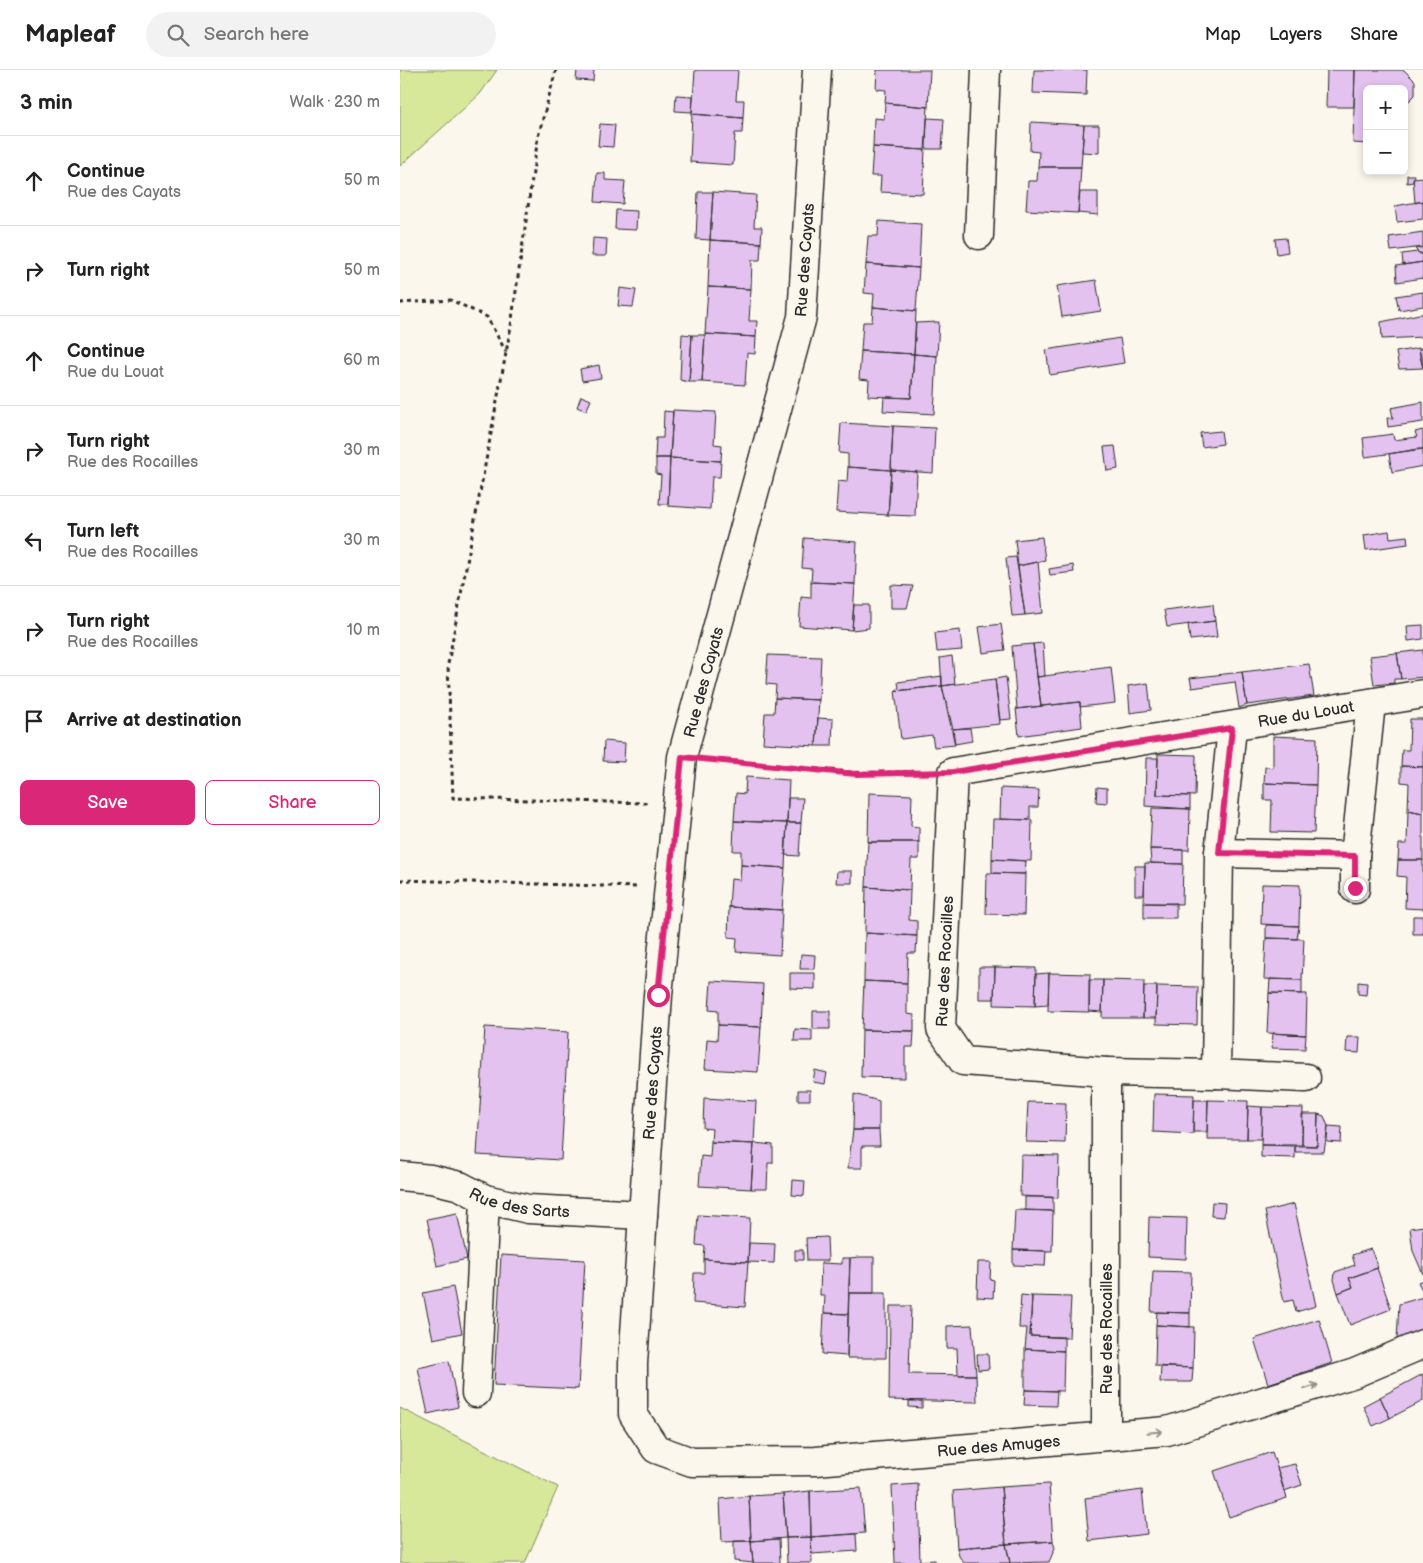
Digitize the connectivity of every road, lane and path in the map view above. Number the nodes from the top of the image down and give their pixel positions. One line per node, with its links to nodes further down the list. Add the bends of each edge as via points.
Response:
1 (556, 70): 6 (path, via 538,138)
2 (817, 70): 10 (street, Rue des Cayats, via 802,317)
3 (986, 70): 4 (street)
4 (979, 235)
5 (400, 303): 6 (path, via 451,300 487,317)
6 (506, 353): 12 (path, via 448,664 453,798)
7 (1423, 694): 8 (street, Rue du Louat)
8 (1371, 703): 9 (street, Rue du Louat); 14 (street)
9 (1232, 728): 11 (street, Rue du Louat); 13 (street)
10 (682, 757): 11 (path, via 856,774); 12 (street, Rue des Cayats)
11 (953, 772): 18 (street, Rue des Rocailles, via 941,1029 963,1060)
12 (678, 803): 16 (street, Rue des Cayats)
13 (1219, 853): 14 (street); 19 (street)
14 (1355, 856): 17 (street)
15 (400, 880): 16 (path)
16 (669, 888): 23 (street, Rue des Cayats)
17 (1355, 888)
18 (1106, 1072): 19 (street, Rue des Rocailles); 27 (street, Rue des Rocailles)
19 (1216, 1074): 20 (street, Rue des Rocailles)
20 (1306, 1078)
21 (400, 1176): 22 (street, Rue des Sarts, via 460,1186)
22 (485, 1199): 23 (street, Rue des Sarts, via 528,1209); 26 (street)
23 (643, 1215): 25 (street, Rue des Cayats)
24 (1423, 1344): 27 (street, Rue des Amuges, one-way to 24, via 1167,1431 1230,1413 1355,1373)
25 (633, 1363): 27 (street, Rue des Amuges, via 633,1414 656,1449 692,1462 816,1462)
26 (476, 1394)
27 (1106, 1436)

